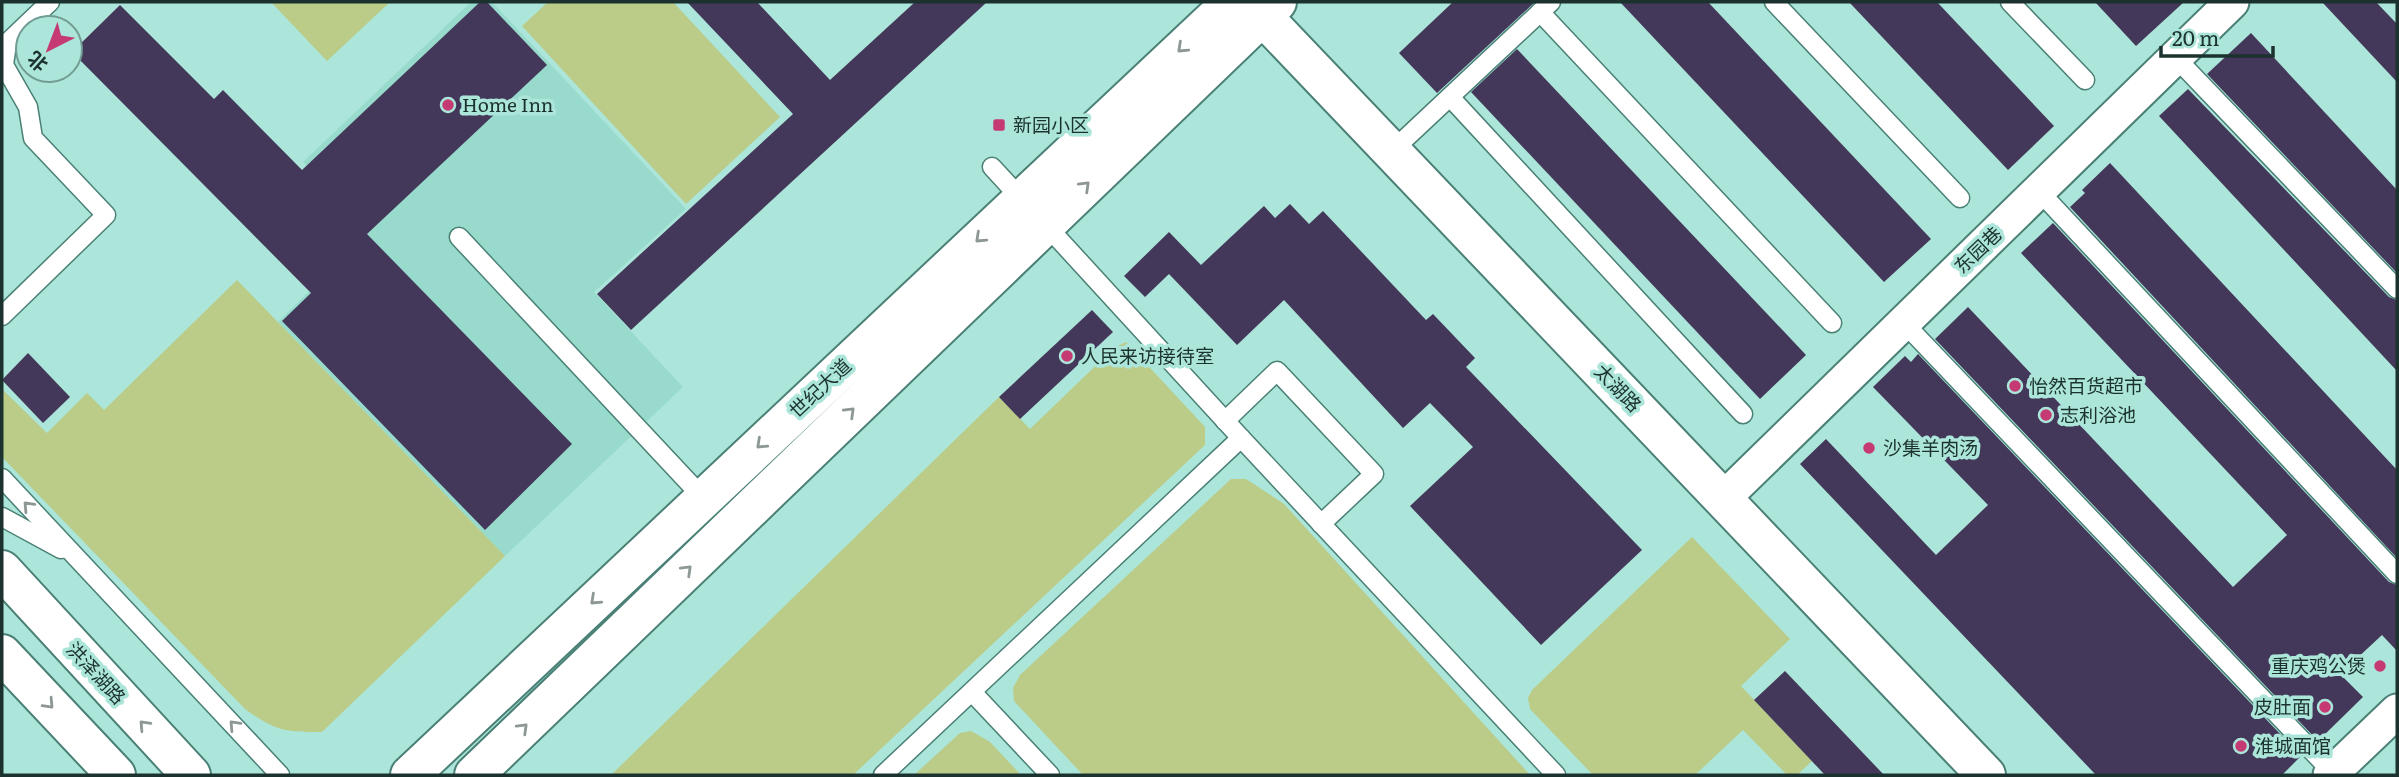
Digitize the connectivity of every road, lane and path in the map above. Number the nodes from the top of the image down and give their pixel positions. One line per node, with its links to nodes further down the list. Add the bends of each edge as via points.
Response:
1 (50, 2): 17 (lane, via 7,43 4,65 28,107 33,138 106,215)
2 (1774, 2): 13 (lane)
3 (2010, 2): 8 (lane)
4 (2232, 2): 7 (street, 东园巷)
5 (1255, 5): 10 (street, 太湖路); 14 (street, 世纪大道)
6 (1546, 7): 9 (lane); 19 (lane)
7 (2175, 57): 12 (street, 东园巷); 16 (lane)
8 (2085, 80)
9 (1450, 97): 10 (lane); 20 (lane)
10 (1391, 151): 25 (street, 太湖路)
11 (992, 167): 14 (lane)
12 (2038, 190): 18 (street, 东园巷); 31 (lane)
13 (1960, 198)
14 (1033, 211): 21 (lane); 24 (street, 世纪大道, one-way to 24); 28 (street, 世纪大道, one-way to 14)
15 (459, 237): 24 (lane)
16 (2397, 289)
17 (2, 316)
18 (1903, 322): 25 (street, 东园巷); 35 (lane)
19 (1832, 323)
20 (1743, 414)
21 (1225, 421): 22 (lane); 27 (lane, via 1277,372 1374,474)
22 (1241, 438): 27 (lane); 33 (lane)
23 (2, 478): 29 (lane, one-way to 23)
24 (703, 498): 28 (lane); 39 (street, 世纪大道, one-way to 39)
25 (1724, 498): 44 (street, 太湖路)
26 (2, 517): 29 (lane)
27 (1321, 524): 43 (lane)
28 (732, 526): 40 (street, 世纪大道, one-way to 28)
29 (76, 557): 38 (lane, one-way to 29)
30 (2, 570): 37 (street, 洪泽湖路, one-way to 30)
31 (2397, 574)
32 (2, 654): 36 (street, one-way to 36)
33 (972, 692): 41 (lane); 42 (lane)
34 (2397, 711): 35 (street)
35 (2332, 774)
36 (116, 775)
37 (191, 775)
38 (280, 775)
39 (410, 775)
40 (474, 775)
41 (884, 775)
42 (1050, 775)
43 (1556, 775)
44 (1986, 775)

